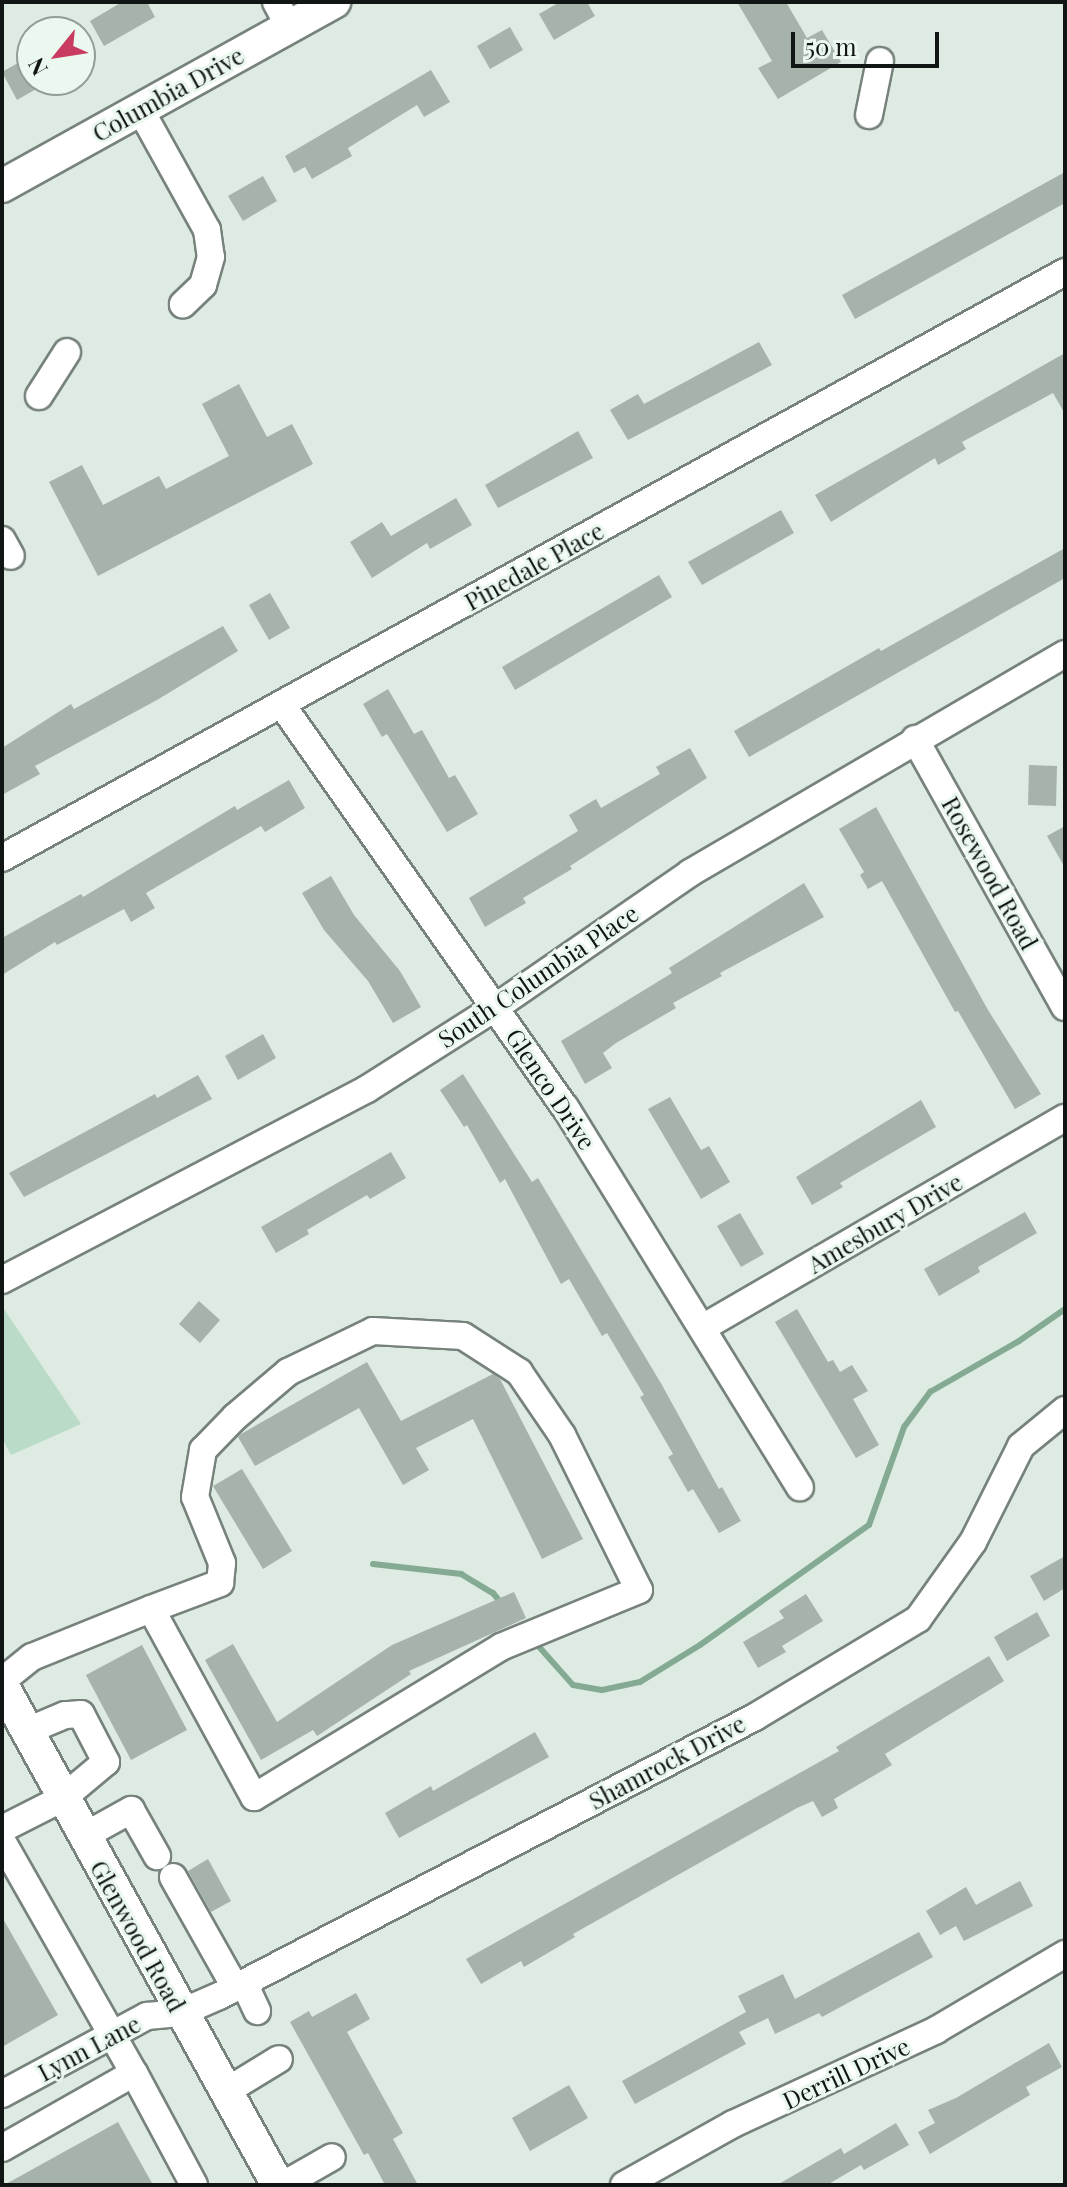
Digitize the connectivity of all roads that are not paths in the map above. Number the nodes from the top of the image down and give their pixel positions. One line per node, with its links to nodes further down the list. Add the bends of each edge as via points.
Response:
1 (334, 2): 2 (main road, Columbia Drive)
2 (282, 14): 4 (main road, Columbia Drive)
3 (880, 61): 5 (street)
4 (140, 109): 6 (main road, Columbia Drive); 8 (street, via 207,230 211,257 203,285)
5 (869, 115)
6 (2, 186)
7 (1065, 272): 12 (street, Pinedale Place)
8 (183, 304)
9 (67, 352): 10 (street)
10 (39, 396)
11 (1065, 654): 13 (street, South Columbia Place)
12 (282, 705): 14 (street, Pinedale Place); 16 (street, Glenco Drive)
13 (915, 739): 15 (street, Rosewood Road); 16 (street, South Columbia Place, via 690,873)
14 (2, 858)
15 (1061, 991)
16 (496, 1007): 18 (street, South Columbia Place, via 367,1089); 19 (street, Glenco Drive)
17 (1065, 1118): 19 (street, Amesbury Drive)
18 (2, 1280)
19 (704, 1327): 21 (street, Glenco Drive)
20 (1065, 1410): 30 (street, Shamrock Drive, via 1021,1446 973,1542 918,1619 755,1717)
21 (800, 1487)
22 (151, 1609): 22 (street, via 254,1797 501,1647 639,1590 562,1435 519,1372 463,1336 373,1331 288,1372 203,1450 195,1497 222,1563 220,1583); 23 (street, via 32,1657)
23 (2, 1683): 24 (main road, Glenwood Road)
24 (27, 1731): 25 (main road, Glenwood Road); 25 (street, via 81,1714 99,1743 106,1762)
25 (63, 1798): 26 (street); 27 (main road, Glenwood Road)
26 (2, 1829)
27 (84, 1836): 30 (street, via 131,1810); 32 (main road, Glenwood Road)
28 (2, 1841): 33 (street)
29 (1065, 1954): 42 (street, Derrill Drive, via 936,2030 733,2124)
30 (240, 1985): 31 (street); 32 (street, Shamrock Drive)
31 (257, 2011)
32 (180, 2013): 33 (street, Lynn Lane, via 147,2016); 36 (main road, Glenwood Road)
33 (112, 2035): 35 (street); 37 (street, Lynn Lane)
34 (279, 2059): 36 (street)
35 (134, 2073): 38 (street); 40 (street)
36 (225, 2092): 41 (main road, Glenwood Road)
37 (2, 2094)
38 (2, 2148)
39 (332, 2157): 41 (street)
40 (194, 2185)
41 (280, 2185)
42 (624, 2185)

